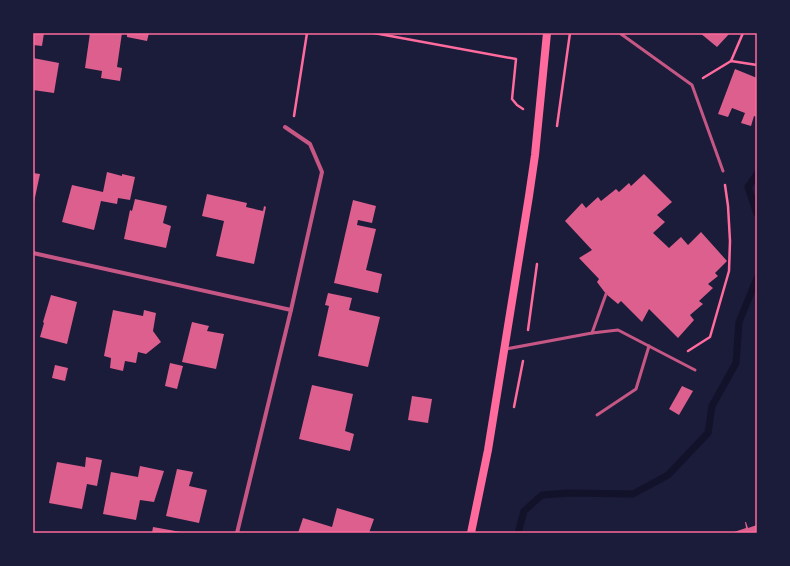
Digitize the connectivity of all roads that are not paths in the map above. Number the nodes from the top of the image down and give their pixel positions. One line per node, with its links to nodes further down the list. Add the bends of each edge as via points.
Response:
1 (547, 33): 10 (main road, via 533,169)
2 (620, 33): 4 (lane, via 692,84)
3 (285, 127): 7 (street, via 310,144 322,172)
4 (723, 171)
5 (33, 253): 7 (street)
6 (606, 294): 8 (lane)
7 (291, 310): 13 (street)
8 (592, 333): 9 (lane, via 618,330); 10 (lane)
9 (649, 346): 11 (lane); 12 (lane, via 636,389)
10 (504, 349): 14 (main road, via 488,450)
11 (696, 370)
12 (597, 415)
13 (237, 533)
14 (471, 533)

